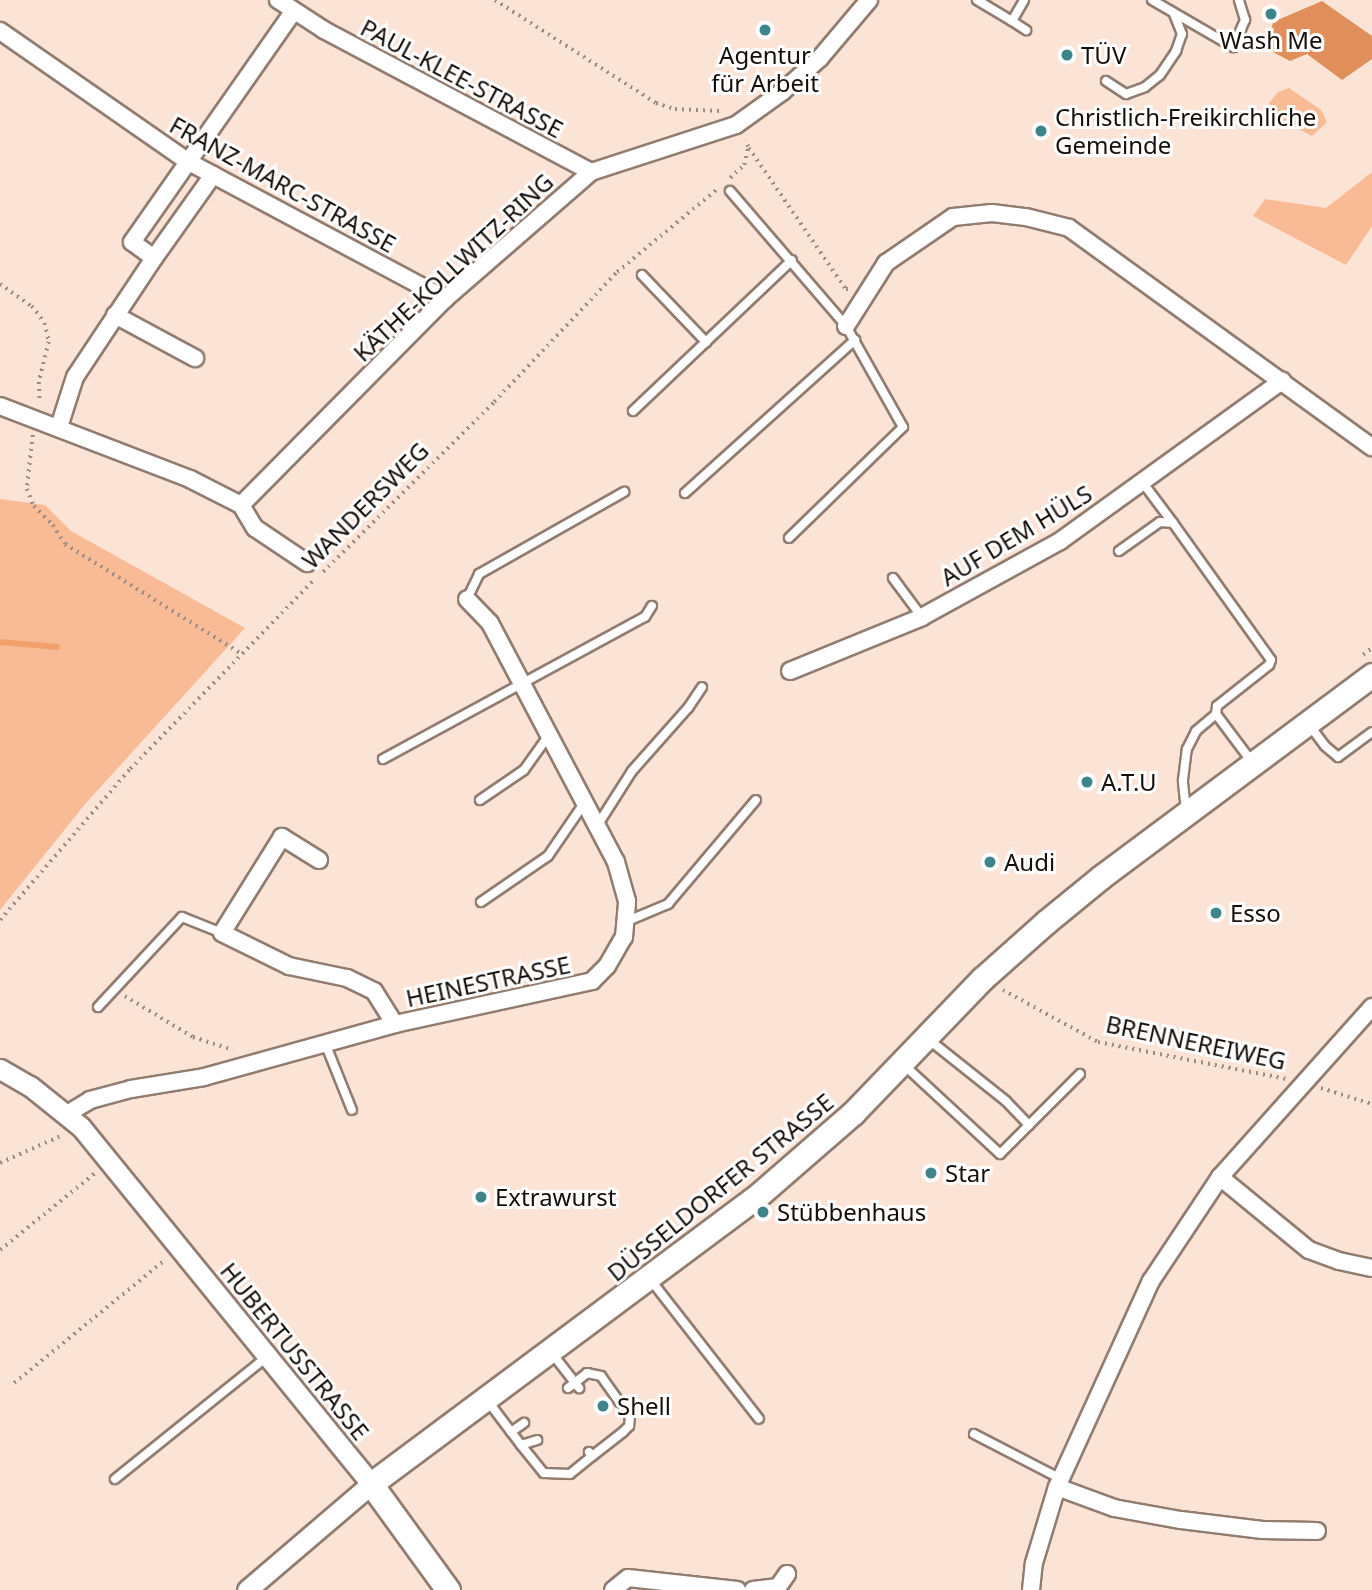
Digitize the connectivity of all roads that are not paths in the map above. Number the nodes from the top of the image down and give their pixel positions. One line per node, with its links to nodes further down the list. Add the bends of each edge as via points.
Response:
1 (278, 0): 7 (street, PAUL-KLEE-STRASSE)
2 (869, 0): 14 (street, KÄTHE-KOLLWITZ-RING, via 820,58 736,125)
3 (977, 0): 9 (lane)
4 (1024, 0): 9 (lane)
5 (1152, 0): 8 (lane)
6 (1239, 0): 8 (lane, via 1245,20 1233,47)
7 (294, 11): 13 (street); 14 (street, PAUL-KLEE-STRASSE)
8 (1174, 14): 12 (lane, via 1182,34 1160,75 1126,94)
9 (1012, 21): 10 (lane)
10 (1026, 30)
11 (0, 31): 13 (street, FRANZ-MARC-STRASSE)
12 (1106, 81)
13 (187, 161): 15 (street, FRANZ-MARC-STRASSE); 17 (street, via 132,242)
14 (591, 172): 20 (street, KÄTHE-KOLLWITZ-RING)
15 (213, 175): 17 (street); 20 (street, FRANZ-MARC-STRASSE)
16 (730, 191): 18 (lane)
17 (154, 258): 21 (street)
18 (792, 260): 22 (lane); 24 (lane)
19 (642, 275): 24 (lane)
20 (445, 299): 34 (street, KÄTHE-KOLLWITZ-RING)
21 (115, 315): 25 (street); 29 (street)
22 (846, 326): 23 (lane); 26 (street, via 886,263 953,217 992,213 1026,217 1069,228)
23 (855, 340): 33 (lane); 36 (lane, via 903,427)
24 (706, 342): 28 (lane)
25 (195, 358)
26 (1282, 381): 30 (street); 31 (street, AUF DEM HÜLS)
27 (0, 406): 29 (street)
28 (634, 411)
29 (48, 423): 34 (street, via 190,479)
30 (1372, 447)
31 (1143, 483): 35 (lane); 42 (street, AUF DEM HÜLS, via 1060,541)
32 (624, 492): 40 (lane, HEINESTRASSE, via 478,574)
33 (685, 493)
34 (241, 505): 38 (street, via 255,527)
35 (1172, 523): 37 (lane, via 1160,522); 47 (lane, via 1271,660 1222,700)
36 (789, 538)
37 (1119, 551)
38 (307, 563)
39 (893, 578): 42 (lane)
40 (467, 599): 45 (street, HEINESTRASSE, via 490,623)
41 (652, 606): 45 (lane, via 645,617)
42 (922, 617): 43 (street, AUF DEM HÜLS)
43 (790, 671)
44 (1372, 675): 48 (main road, DÜSSELDORFER STRASSE)
45 (521, 681): 50 (street, HEINESTRASSE); 51 (lane)
46 (702, 687): 57 (lane, via 632,771)
47 (1216, 714): 52 (lane); 56 (lane, via 1196,731 1187,749 1183,780)
48 (1308, 724): 49 (lane, via 1338,757); 52 (main road, DÜSSELDORFER STRASSE)
49 (1372, 732)
50 (549, 735): 53 (lane, via 524,770); 55 (street, HEINESTRASSE)
51 (383, 759)
52 (1253, 765): 56 (main road, DÜSSELDORFER STRASSE)
53 (480, 800)
54 (756, 800): 60 (lane, via 668,904)
55 (585, 802): 57 (street, HEINESTRASSE); 59 (lane, via 548,856)
56 (1186, 815): 65 (main road, DÜSSELDORFER STRASSE, via 1101,877 982,979)
57 (597, 826): 60 (street, HEINESTRASSE, via 616,862 627,901)
58 (319, 860): 61 (street, via 282,837)
59 (481, 902)
60 (625, 922): 64 (street, HEINESTRASSE, via 624,937 593,981)
61 (222, 933): 62 (lane, via 182,917); 64 (street, via 289,966 347,978 374,990)
62 (98, 1007)
63 (1372, 1007): 73 (street)
64 (396, 1024): 66 (street, HEINESTRASSE)
65 (925, 1038): 67 (main road, DÜSSELDORFER STRASSE); 72 (lane)
66 (325, 1043): 70 (lane); 71 (street, HEINESTRASSE, via 204,1077 90,1100)
67 (901, 1063): 72 (lane, via 1000,1154); 75 (main road, DÜSSELDORFER STRASSE, via 796,1165)
68 (0, 1069): 71 (street, HUBERTUSSTRASSE)
69 (1080, 1074): 72 (lane)
70 (352, 1110)
71 (74, 1121): 77 (street, HUBERTUSSTRASSE)
72 (1029, 1125)
73 (1220, 1177): 74 (street, via 1309,1250); 86 (street, via 1151,1281)
74 (1372, 1268)
75 (650, 1279): 76 (main road, DÜSSELDORFER STRASSE); 79 (lane)
76 (551, 1352): 78 (main road, DÜSSELDORFER STRASSE); 84 (lane, via 574,1386 587,1373 601,1376 631,1417 629,1426 570,1474 544,1473)
77 (268, 1356): 85 (lane); 87 (street, HUBERTUSSTRASSE)
78 (487, 1400): 81 (lane); 87 (main road, DÜSSELDORFER STRASSE)
79 (759, 1419)
80 (524, 1423): 81 (lane)
81 (511, 1432): 84 (lane)
82 (974, 1434): 86 (lane)
83 (537, 1440): 84 (lane)
84 (521, 1445)
85 (115, 1479)
86 (1059, 1483): 88 (street, via 1114,1508 1262,1530); 95 (street, via 1034,1563)
87 (372, 1484): 90 (street, DÜSSELDORFER STRASSE); 91 (main road)
88 (1317, 1531)
89 (787, 1574): 94 (street, via 778,1587)
90 (247, 1590)
91 (448, 1590)
92 (613, 1590): 93 (street, via 628,1578)
93 (737, 1590)
94 (753, 1590)
95 (1031, 1590)

